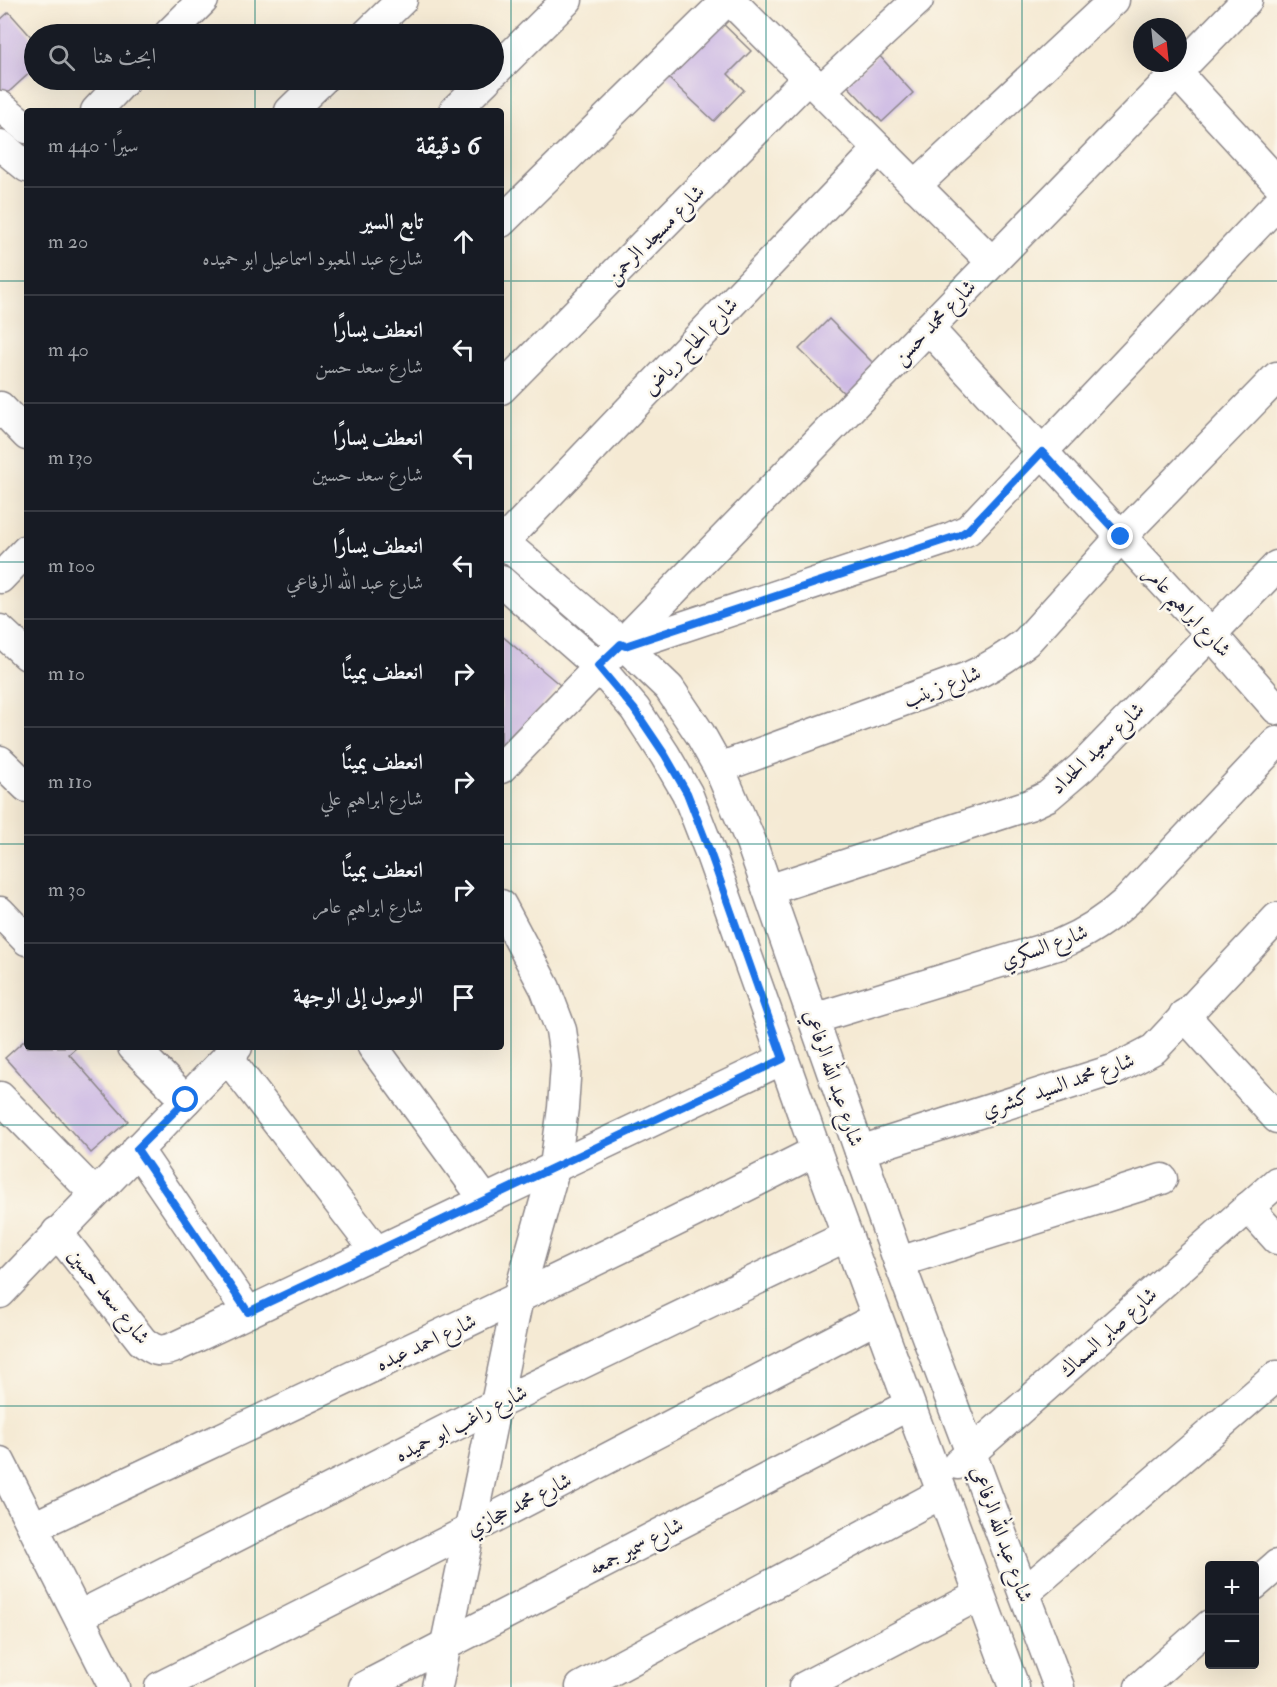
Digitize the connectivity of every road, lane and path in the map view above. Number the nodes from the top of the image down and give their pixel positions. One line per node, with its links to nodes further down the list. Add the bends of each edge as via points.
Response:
1 (203, 0): 8 (street)
2 (402, 0): 9 (street)
3 (567, 0): 11 (street)
4 (729, 0): 13 (street); 28 (street)
5 (918, 0): 13 (street, شارع مسجد الرحمن)
6 (1114, 0): 26 (street)
7 (1247, 0): 10 (street, شارع محمد حسن)
8 (179, 24)
9 (377, 24)
10 (1187, 61)
11 (504, 62)
12 (1176, 72): 25 (street); 29 (street, شارع محمد حسن)
13 (815, 84): 23 (street); 32 (street, شارع مسجد الرحمن)
14 (116, 90): 18 (street)
15 (311, 90): 19 (street)
16 (476, 90): 20 (street)
17 (0, 106): 21 (street)
18 (99, 108)
19 (293, 108)
20 (457, 108)
21 (24, 126)
22 (0, 145): 24 (street)
23 (879, 149): 26 (street); 37 (street, شارع الحاج رياض)
24 (24, 164)
25 (1277, 182)
26 (915, 186): 29 (street)
27 (1277, 204): 35 (street)
28 (504, 219)
29 (992, 262): 30 (street, شارع محمد حسن)
30 (928, 328): 35 (street, شارع ابراهيم عامر); 45 (street, شارع محمد حسن)
31 (1277, 377): 36 (street, شارع زينب)
32 (504, 386)
33 (2, 413): 34 (street)
34 (24, 432)
35 (1042, 452): 36 (street, شارع ابراهيم عامر); 45 (street, via 960,535)
36 (1121, 537): 44 (street, شارع ابراهيم عامر); 52 (street, شارع زينب, via 1026,642 991,667)
37 (504, 540)
38 (504, 544): 45 (street, شارع عبد الله الرفاعي)
39 (24, 553): 41 (street)
40 (1277, 566): 44 (street, شارع سعيد الحداد)
41 (0, 578)
42 (504, 584): 47 (street, شارع عبد الله الرفاعي)
43 (0, 630): 46 (street)
44 (1212, 635): 48 (street, شارع ابراهيم عامر); 54 (street, شارع سعيد الحداد, via 1082,768 1048,796)
45 (623, 645): 47 (street, شارع محمد حسن); 52 (street, شارع عبد الله الرفاعي, via 669,688)
46 (24, 652)
47 (598, 666): 51 (street, شارع محمد حسن); 64 (street, شارع عبد الله الرفاعي, via 634,709 687,793)
48 (1277, 709)
49 (1277, 742): 60 (street, شارع السكري, via 1127,901 1085,933)
50 (0, 761): 53 (street)
51 (504, 765)
52 (719, 768): 54 (street, شارع عبد الله الرفاعي)
53 (24, 784)
54 (768, 890): 60 (street, شارع عبد الله الرفاعي)
55 (504, 911): 71 (street, via 545,988 561,1030 566,1064)
56 (0, 912): 58 (street)
57 (1277, 918): 59 (street, شارع محمد السيد كشري)
58 (24, 937)
59 (1184, 1015): 67 (street); 70 (street, شارع محمد السيد كشري, via 1154,1049 1116,1069)
60 (813, 1019): 70 (street, شارع عبد الله الرفاعي)
61 (136, 1050): 66 (street)
62 (375, 1050): 75 (street)
63 (232, 1052): 66 (street); 80 (street)
64 (783, 1059): 69 (street, شارع عبد الله الرفاعي); 71 (street, شارع سعد حسين)
65 (0, 1097): 74 (street)
66 (186, 1100): 68 (street)
67 (1277, 1118)
68 (137, 1149): 74 (street); 84 (street)
69 (816, 1151): 78 (street, شارع عبد الله الرفاعي); 83 (street, شارع احمد عبده)
70 (860, 1151): 81 (street, شارع عبد الله الرفاعي)
71 (555, 1166): 75 (street, شارع سعد حسين); 83 (street)
72 (1162, 1179): 81 (street)
73 (1277, 1182): 76 (street, شارع صابر السماك)
74 (94, 1194): 77 (street)
75 (485, 1200): 80 (street, شارع سعد حسين)
76 (1248, 1207): 79 (street); 89 (street, شارع صابر السماك)
77 (57, 1232): 82 (street); 84 (street, شارع سعد حسين, via 151,1349 162,1352 173,1348)
78 (847, 1236): 85 (street, شارع عبد الله الرفاعي); 87 (street, شارع راغب ابو حميده)
79 (1277, 1239)
80 (376, 1251): 84 (street, شارع سعد حسين)
81 (899, 1262): 89 (street, شارع عبد الله الرفاعي)
82 (2, 1286)
83 (518, 1298): 87 (street); 92 (street, شارع احمد عبده)
84 (248, 1312)
85 (877, 1318): 88 (street, شارع عبد الله الرفاعي); 93 (street, شارع محمد حجازي)
86 (1277, 1376): 96 (street)
87 (495, 1405): 93 (street); 98 (street, شارع راغب ابو حميده)
88 (909, 1405): 91 (street, شارع عبد الله الرفاعي); 100 (street, شارع سمير جمعه)
89 (972, 1452): 91 (street, شارع صابر السماك); 96 (street, شارع عبد الله الرفاعي)
90 (0, 1462): 92 (street)
91 (940, 1488): 97 (street, شارع عبد الله الرفاعي); 105 (street, شارع صابر السماك)
92 (33, 1527): 98 (street)
93 (470, 1530): 100 (street); 102 (street, شارع محمد حجازي)
94 (1277, 1565): 95 (street)
95 (1259, 1581)
96 (1024, 1593): 108 (street, شارع عبد الله الرفاعي)
97 (979, 1595): 106 (street); 107 (street, شارع عبد الله الرفاعي)
98 (78, 1616): 101 (street)
99 (1205, 1629): 109 (street)
100 (446, 1645): 103 (street, شارع سمير جمعه); 104 (street)
101 (114, 1687)
102 (160, 1687)
103 (364, 1687)
104 (437, 1687)
105 (581, 1687)
106 (804, 1687)
107 (1014, 1687)
108 (1059, 1687)
109 (1140, 1687)

